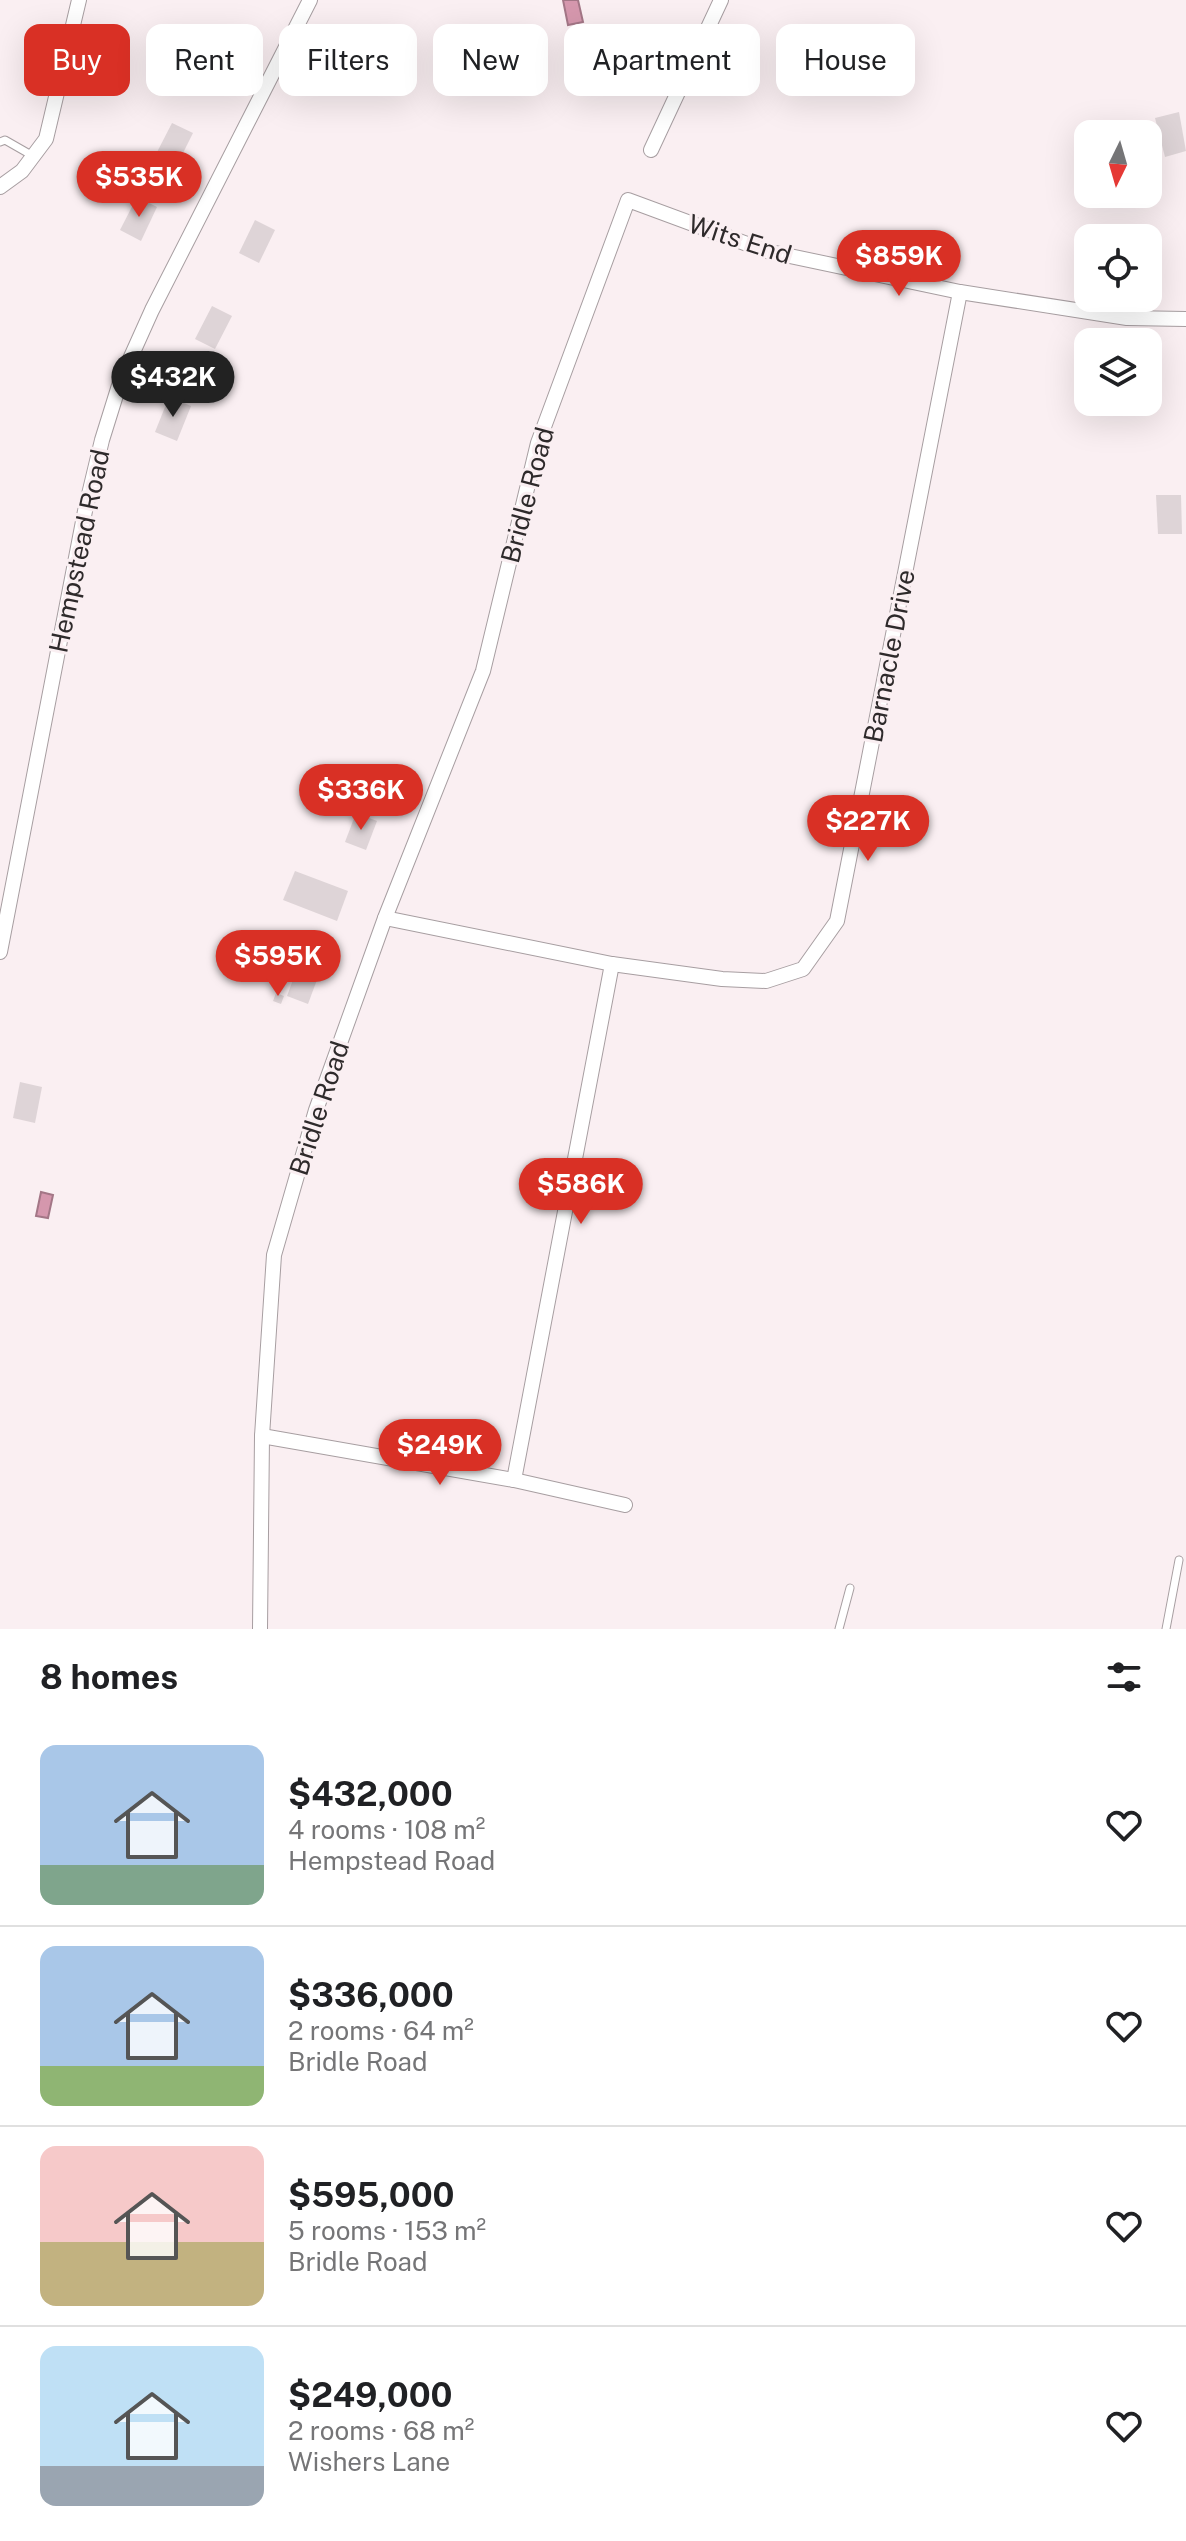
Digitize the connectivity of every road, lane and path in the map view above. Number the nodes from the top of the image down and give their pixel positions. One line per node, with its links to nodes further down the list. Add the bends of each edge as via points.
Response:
1 (79, 0): 6 (street, via 46,139)
2 (310, 0): 12 (street, Hempstead Road, via 121,379 85,511)
3 (721, 0): 5 (street)
4 (0, 142): 6 (lane)
5 (651, 150)
6 (33, 156): 7 (street)
7 (0, 187)
8 (628, 200): 9 (street, Wits End, via 766,251); 11 (street, Bridle Road, via 538,443 483,671)
9 (960, 292): 10 (street, Wits End, via 1127,318); 13 (street, Barnacle Drive, via 837,921 803,969 766,981)
10 (1186, 319)
11 (385, 918): 13 (street, Barnacle Drive); 14 (street, Bridle Road, via 316,1110 274,1255)
12 (0, 952)
13 (612, 964): 15 (street)
14 (262, 1436): 15 (street); 19 (street, Bridle Road)
15 (514, 1480): 16 (street)
16 (625, 1505)
17 (1179, 1560): 21 (lane)
18 (850, 1588): 20 (lane)
19 (260, 1629)
20 (839, 1629)
21 (1166, 1629)

